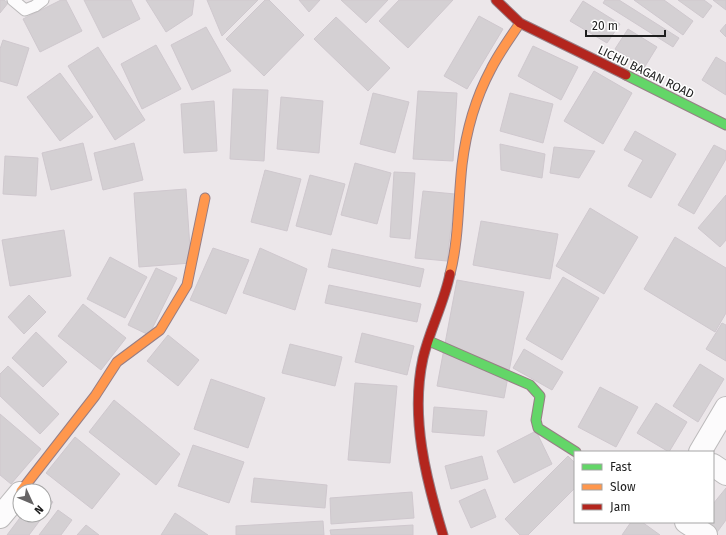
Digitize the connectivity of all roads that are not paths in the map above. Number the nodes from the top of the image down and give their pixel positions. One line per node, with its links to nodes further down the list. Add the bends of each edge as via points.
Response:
1 (13, 0): 2 (lane, via 25,10)
2 (43, 0)
3 (496, 0): 4 (street, LICHU BAGAN ROAD)
4 (520, 23): 5 (street, LICHU BAGAN ROAD); 7 (street, via 487,76 475,106 462,164 452,268)
5 (726, 125)
6 (205, 198): 13 (street, via 187,285 160,330 117,362 95,396)
7 (429, 341): 9 (street, via 530,385 540,396 536,420 538,428); 17 (street, via 423,360 419,409 423,459)
8 (726, 408): 10 (street)
9 (574, 451)
10 (701, 451)
11 (714, 466): 12 (street)
12 (726, 474)
13 (28, 483)
14 (12, 503): 15 (street)
15 (0, 517)
16 (688, 523): 18 (street)
17 (443, 535)
18 (706, 535)

